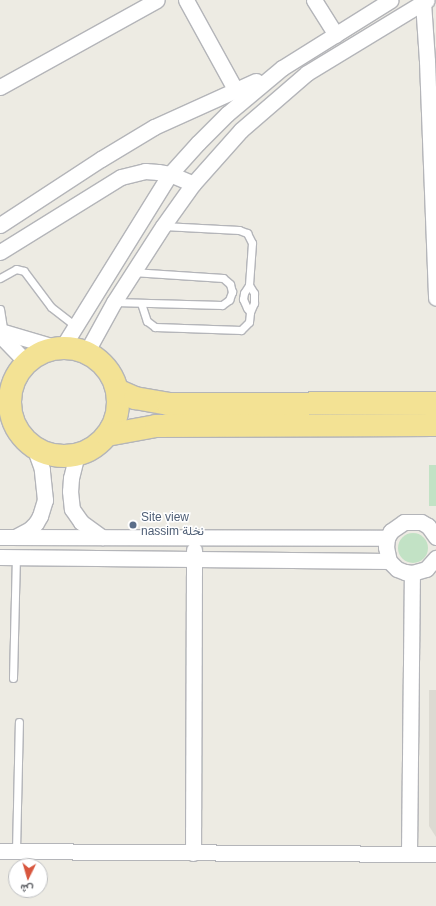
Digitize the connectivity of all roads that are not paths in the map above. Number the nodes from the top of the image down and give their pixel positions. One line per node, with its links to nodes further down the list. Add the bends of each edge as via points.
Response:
1 (157, 0): 11 (street)
2 (186, 0): 12 (street)
3 (314, 0): 6 (street)
4 (391, 0): 6 (street)
5 (425, 1): 8 (street); 10 (street)
6 (336, 35): 7 (street)
7 (297, 59): 9 (street); 10 (street)
8 (432, 61): 21 (street)
9 (282, 68): 12 (street); 13 (street, via 227,114)
10 (307, 73): 14 (street, via 241,130)
11 (0, 87)
12 (236, 91): 15 (street, via 148,131)
13 (170, 174): 14 (street); 17 (street, via 145,172 121,177); 26 (street)
14 (193, 184): 16 (street)
15 (0, 225)
16 (163, 226): 18 (street); 20 (lane, via 239,230 247,233 252,243)
17 (0, 252)
18 (132, 272): 22 (street); 23 (lane, via 223,278 230,284 232,292 229,300 222,305)
19 (0, 278): 26 (lane, via 16,269 24,271 51,307)
20 (250, 285): 25 (lane, via 255,298); 25 (lane, via 243,299)
21 (436, 298)
22 (114, 302): 23 (lane); 29 (street)
23 (141, 303): 25 (lane, via 147,321 155,327 238,330 247,326)
24 (0, 309): 27 (lane)
25 (250, 312)
26 (75, 326): 28 (street)
27 (1, 333): 28 (street); 30 (street)
28 (60, 348): 29 (highway); 30 (highway, via 43,352)
29 (86, 353): 32 (highway, via 106,368)
30 (27, 363): 31 (highway)
31 (7, 388): 35 (highway, via 11,394)
32 (117, 390): 33 (highway, via 134,398 168,404); 36 (highway, via 117,412)
33 (436, 403)
34 (436, 425): 36 (highway, via 156,426)
35 (9, 429): 37 (highway)
36 (107, 435): 38 (highway, via 92,448)
37 (34, 447): 38 (highway, via 57,455); 40 (street, via 43,474 45,500 36,523)
38 (77, 454): 41 (street, via 71,478 72,509 81,522)
39 (0, 537): 40 (street)
40 (15, 537): 41 (street)
41 (102, 537): 42 (street)
42 (194, 537): 44 (street); 48 (street)
43 (436, 537): 44 (street, via 428,526 413,521 397,526)
44 (387, 538): 49 (street, via 386,547)
45 (0, 557): 46 (street)
46 (16, 557): 48 (street); 51 (lane)
47 (436, 558): 50 (street, via 426,569)
48 (194, 559): 49 (street); 55 (street)
49 (390, 561): 50 (street, via 398,569)
50 (412, 573): 56 (street)
51 (12, 678)
52 (19, 722): 54 (lane)
53 (0, 851): 54 (street)
54 (16, 851): 55 (street)
55 (193, 853): 56 (street)
56 (409, 854): 57 (street)
57 (436, 854)

